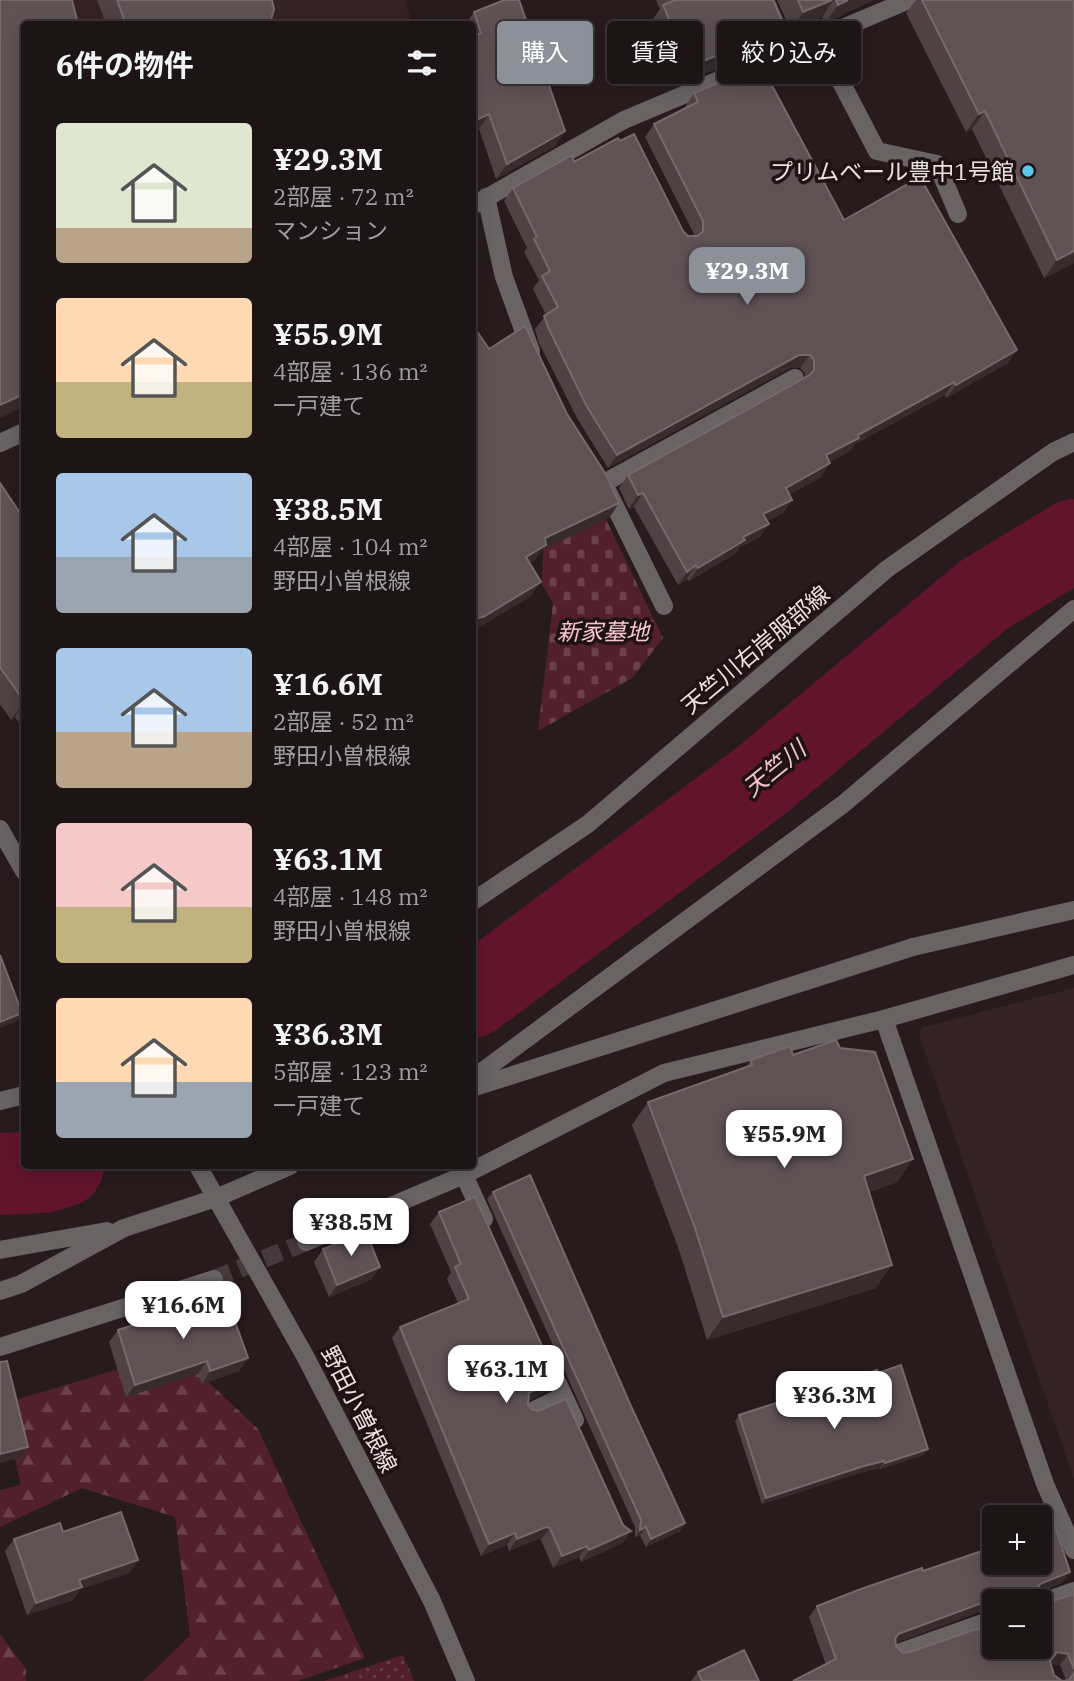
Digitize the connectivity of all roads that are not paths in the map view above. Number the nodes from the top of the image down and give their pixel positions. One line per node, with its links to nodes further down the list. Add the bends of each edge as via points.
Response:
1 (765, 0): 3 (street)
2 (909, 0): 4 (street)
3 (774, 21)
4 (859, 21)
5 (717, 84): 7 (street)
6 (842, 84): 8 (street, via 877,151 937,164)
7 (480, 202): 9 (street)
8 (958, 214)
9 (540, 369)
10 (794, 378): 14 (street, via 600,477)
11 (21, 433): 13 (street)
12 (1074, 442): 18 (street, 天竺川右岸服部線, via 1053,452 887,569 588,824)
13 (0, 443)
14 (664, 606)
15 (1074, 609): 22 (street, via 842,805)
16 (0, 829): 17 (street)
17 (21, 866)
18 (476, 899)
19 (1074, 910): 23 (street, via 913,947)
20 (1074, 965): 21 (street)
21 (884, 1019): 28 (street, via 664,1073); 43 (street, via 1045,1483)
22 (476, 1076)
23 (476, 1087)
24 (21, 1096): 25 (street)
25 (0, 1101)
26 (283, 1169): 31 (street)
27 (476, 1169): 30 (street)
28 (476, 1169)
29 (201, 1171): 31 (street, 野田小曽根線)
30 (464, 1175): 33 (street); 34 (street)
31 (216, 1198): 32 (street); 48 (street, 野田小曽根線, via 306,1356 432,1601)
32 (124, 1228): 35 (street); 37 (street)
33 (491, 1236)
34 (306, 1242)
35 (0, 1250)
36 (215, 1279): 39 (street)
37 (0, 1291)
38 (541, 1346): 40 (street)
39 (0, 1347)
40 (563, 1396): 41 (street); 42 (street)
41 (530, 1412)
42 (580, 1433)
43 (1074, 1550)
44 (1074, 1591): 45 (street)
45 (1052, 1599)
46 (982, 1623): 47 (street)
47 (898, 1653)
48 (466, 1681)

